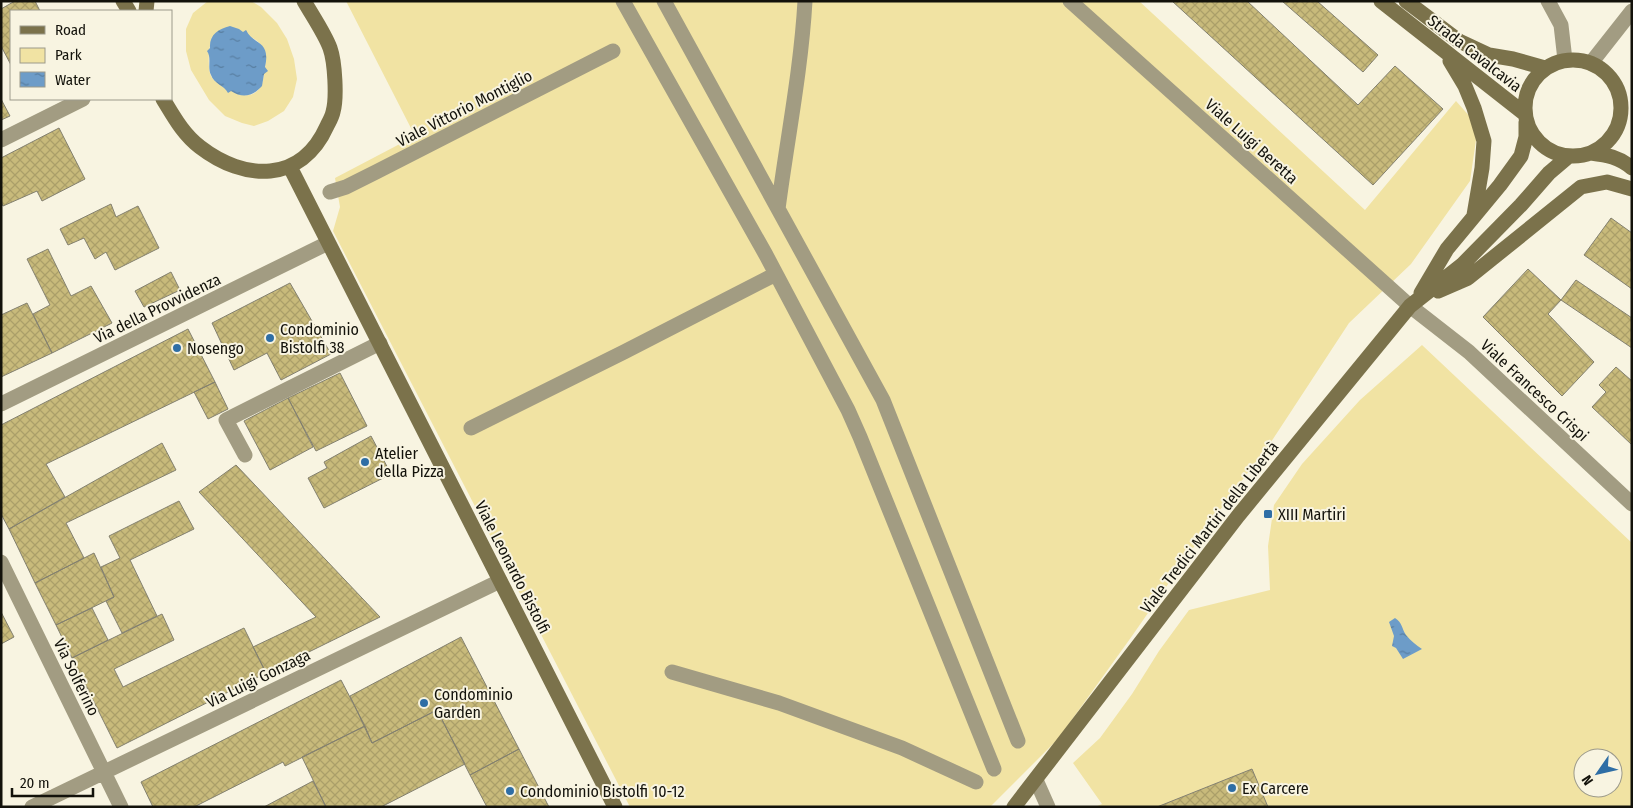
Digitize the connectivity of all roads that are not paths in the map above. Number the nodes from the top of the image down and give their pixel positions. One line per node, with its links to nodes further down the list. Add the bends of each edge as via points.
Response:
1 (304, 1): 23 (street, via 330,48 335,82 333,112 322,137 309,154)
2 (623, 1): 30 (street)
3 (664, 1): 27 (street)
4 (805, 1): 27 (street)
5 (1070, 1): 31 (street, Viale Luigi Beretta)
6 (1381, 1): 11 (street, Strada Cavalcavia)
7 (1406, 1): 14 (street, Strada Cavalcavia, via 1459,41 1489,56)
8 (1548, 1): 12 (street, via 1560,25)
9 (1632, 11): 13 (street)
10 (613, 52): 26 (street, Viale Vittorio Montiglio, via 369,176)
11 (1446, 53): 19 (street, Strada Cavalcavia); 28 (street, via 1465,86 1484,141)
12 (1565, 60): 13 (street); 14 (street)
13 (1591, 63): 15 (street, via 1604,71)
14 (1545, 68): 19 (street, via 1528,88)
15 (1620, 98): 18 (street); 21 (street, via 1618,125 1602,147)
16 (81, 100): 20 (street)
17 (164, 100): 23 (street, via 180,127 223,163 271,172)
18 (1632, 109)
19 (1525, 117): 22 (street, via 1532,134 1542,145 1554,153); 28 (street, Viale Tredici Martiri della Libertà, via 1526,137 1521,156)
20 (1, 140)
21 (1591, 153): 22 (street); 24 (street, via 1608,155)
22 (1569, 156): 31 (street, Viale Tredici Martiri della Libertà, via 1462,264)
23 (290, 167): 29 (street, Viale Leonardo Bistolfi)
24 (1632, 168)
25 (1632, 189): 31 (street, Viale Tredici Martiri della Libertà, via 1608,182 1581,187 1468,278)
26 (330, 192)
27 (778, 209): 40 (street, via 883,400)
28 (1474, 216): 31 (street, Viale Tredici Martiri della Libertà, via 1447,250)
29 (328, 243): 32 (street, Viale Leonardo Bistolfi); 33 (street, Via della Provvidenza)
30 (776, 274): 34 (street); 41 (street, via 860,437)
31 (1413, 303): 36 (street, Viale Francesco Crispi); 43 (street, Viale Tredici Martiri della Libertà, via 1238,516)
32 (380, 343): 35 (street, via 226,420); 38 (street, Viale Leonardo Bistolfi)
33 (1, 404)
34 (471, 428)
35 (245, 455)
36 (1632, 504)
37 (1, 562): 42 (street, Via Solferino)
38 (500, 582): 42 (street, Via Luigi Gonzaga); 47 (street, Viale Leonardo Bistolfi)
39 (672, 672): 44 (street, via 779,702 902,748)
40 (1018, 741)
41 (994, 769)
42 (104, 772): 45 (street, Via Luigi Gonzaga); 46 (street, Via Solferino)
43 (1036, 780): 48 (street, Viale Tredici Martiri della Libertà); 49 (street)
44 (976, 782)
45 (32, 807)
46 (121, 807)
47 (615, 807)
48 (1014, 807)
49 (1048, 807)

